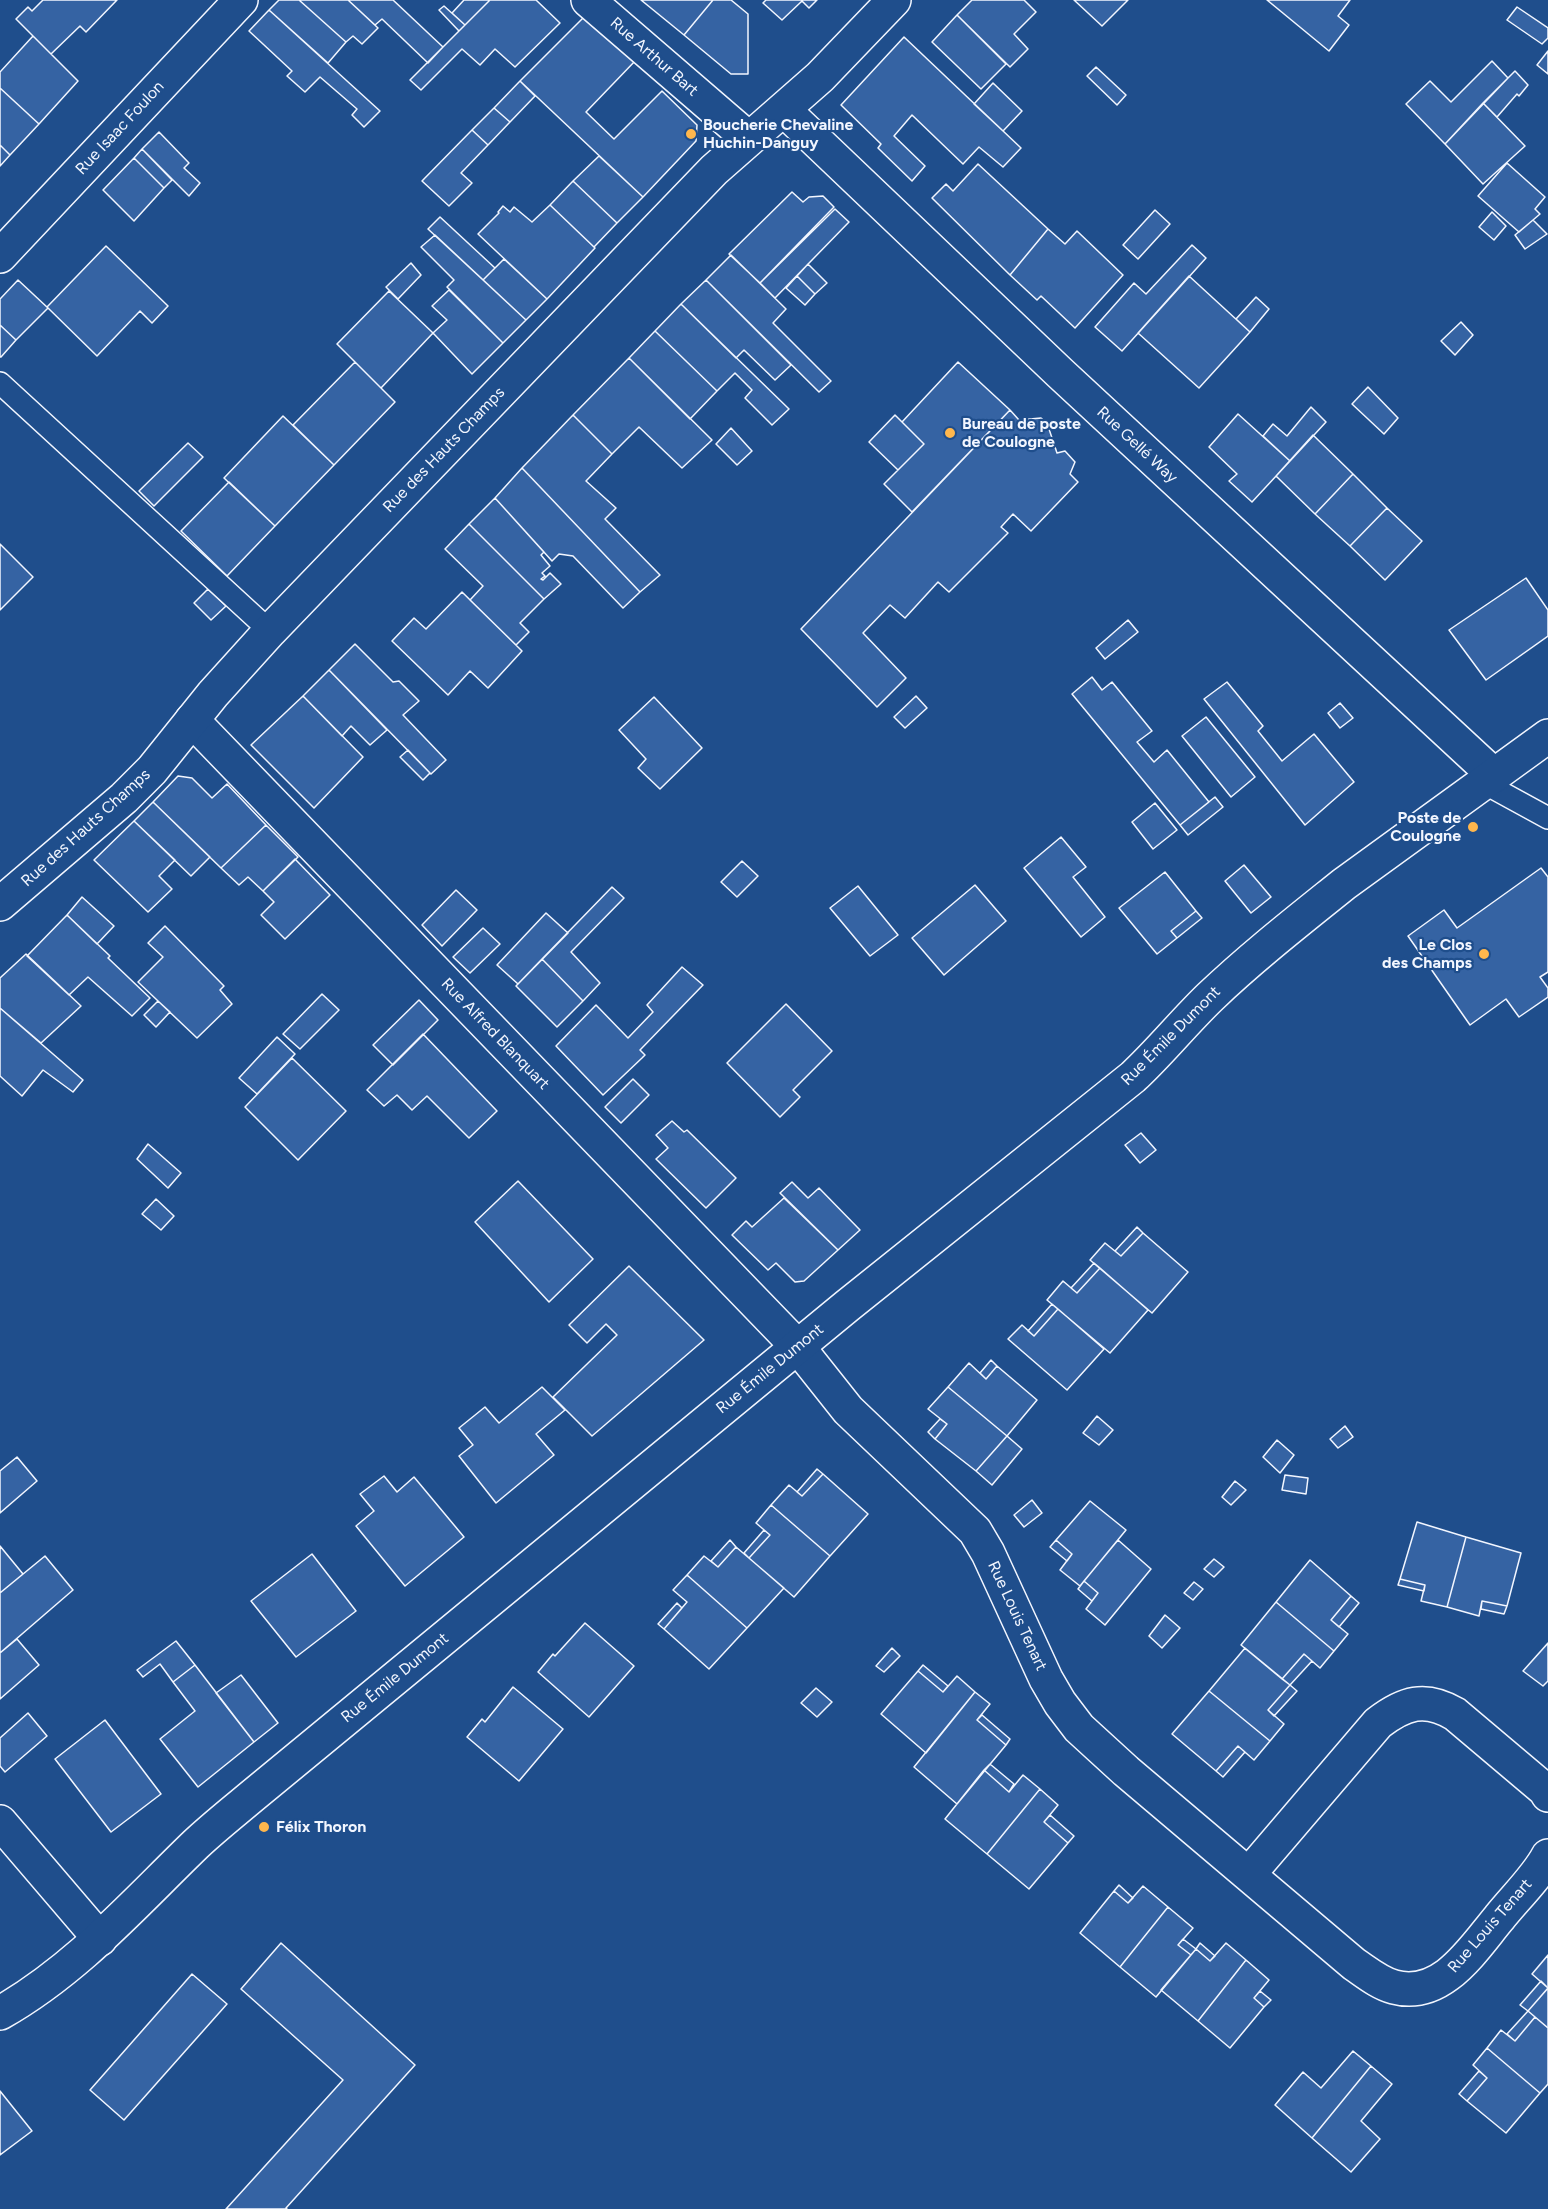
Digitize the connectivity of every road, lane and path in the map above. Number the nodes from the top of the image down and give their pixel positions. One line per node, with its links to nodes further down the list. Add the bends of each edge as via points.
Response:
1 (241, 0): 6 (street, Rue Isaac Foulon)
2 (588, 0): 5 (street, Rue Arthur Bart)
3 (894, 0): 4 (street, Rue des Hauts Champs)
4 (784, 110): 5 (street, Rue des Hauts Champs); 11 (street, Rue Gellé Way)
5 (748, 138): 8 (street, Rue des Hauts Champs, via 705,178)
6 (0, 256)
7 (0, 383): 8 (lane)
8 (270, 631): 9 (street, Rue des Hauts Champs)
9 (192, 720): 13 (street, Rue des Hauts Champs, via 124,798); 14 (street, Rue Alfred Blanquart)
10 (1548, 736): 11 (street, Rue Émile Dumont)
11 (1489, 780): 12 (lane); 14 (street, Rue Émile Dumont, via 1313,908 1208,999 1133,1077)
12 (1548, 818)
13 (0, 904)
14 (798, 1347): 18 (street, Rue Louis Tenart, via 848,1410 975,1531 1046,1679 1079,1728); 19 (street, Rue Émile Dumont, via 251,1797 197,1843)
15 (1548, 1795): 18 (street, via 1455,1714 1442,1706 1408,1705 1378,1723)
16 (0, 1822): 19 (street)
17 (1548, 1856): 18 (street, Rue Louis Tenart, via 1465,1958 1440,1981 1414,1989 1376,1980)
18 (1249, 1874)
19 (100, 1939): 20 (street, Rue Émile Dumont, via 45,1984)
20 (0, 2013)

